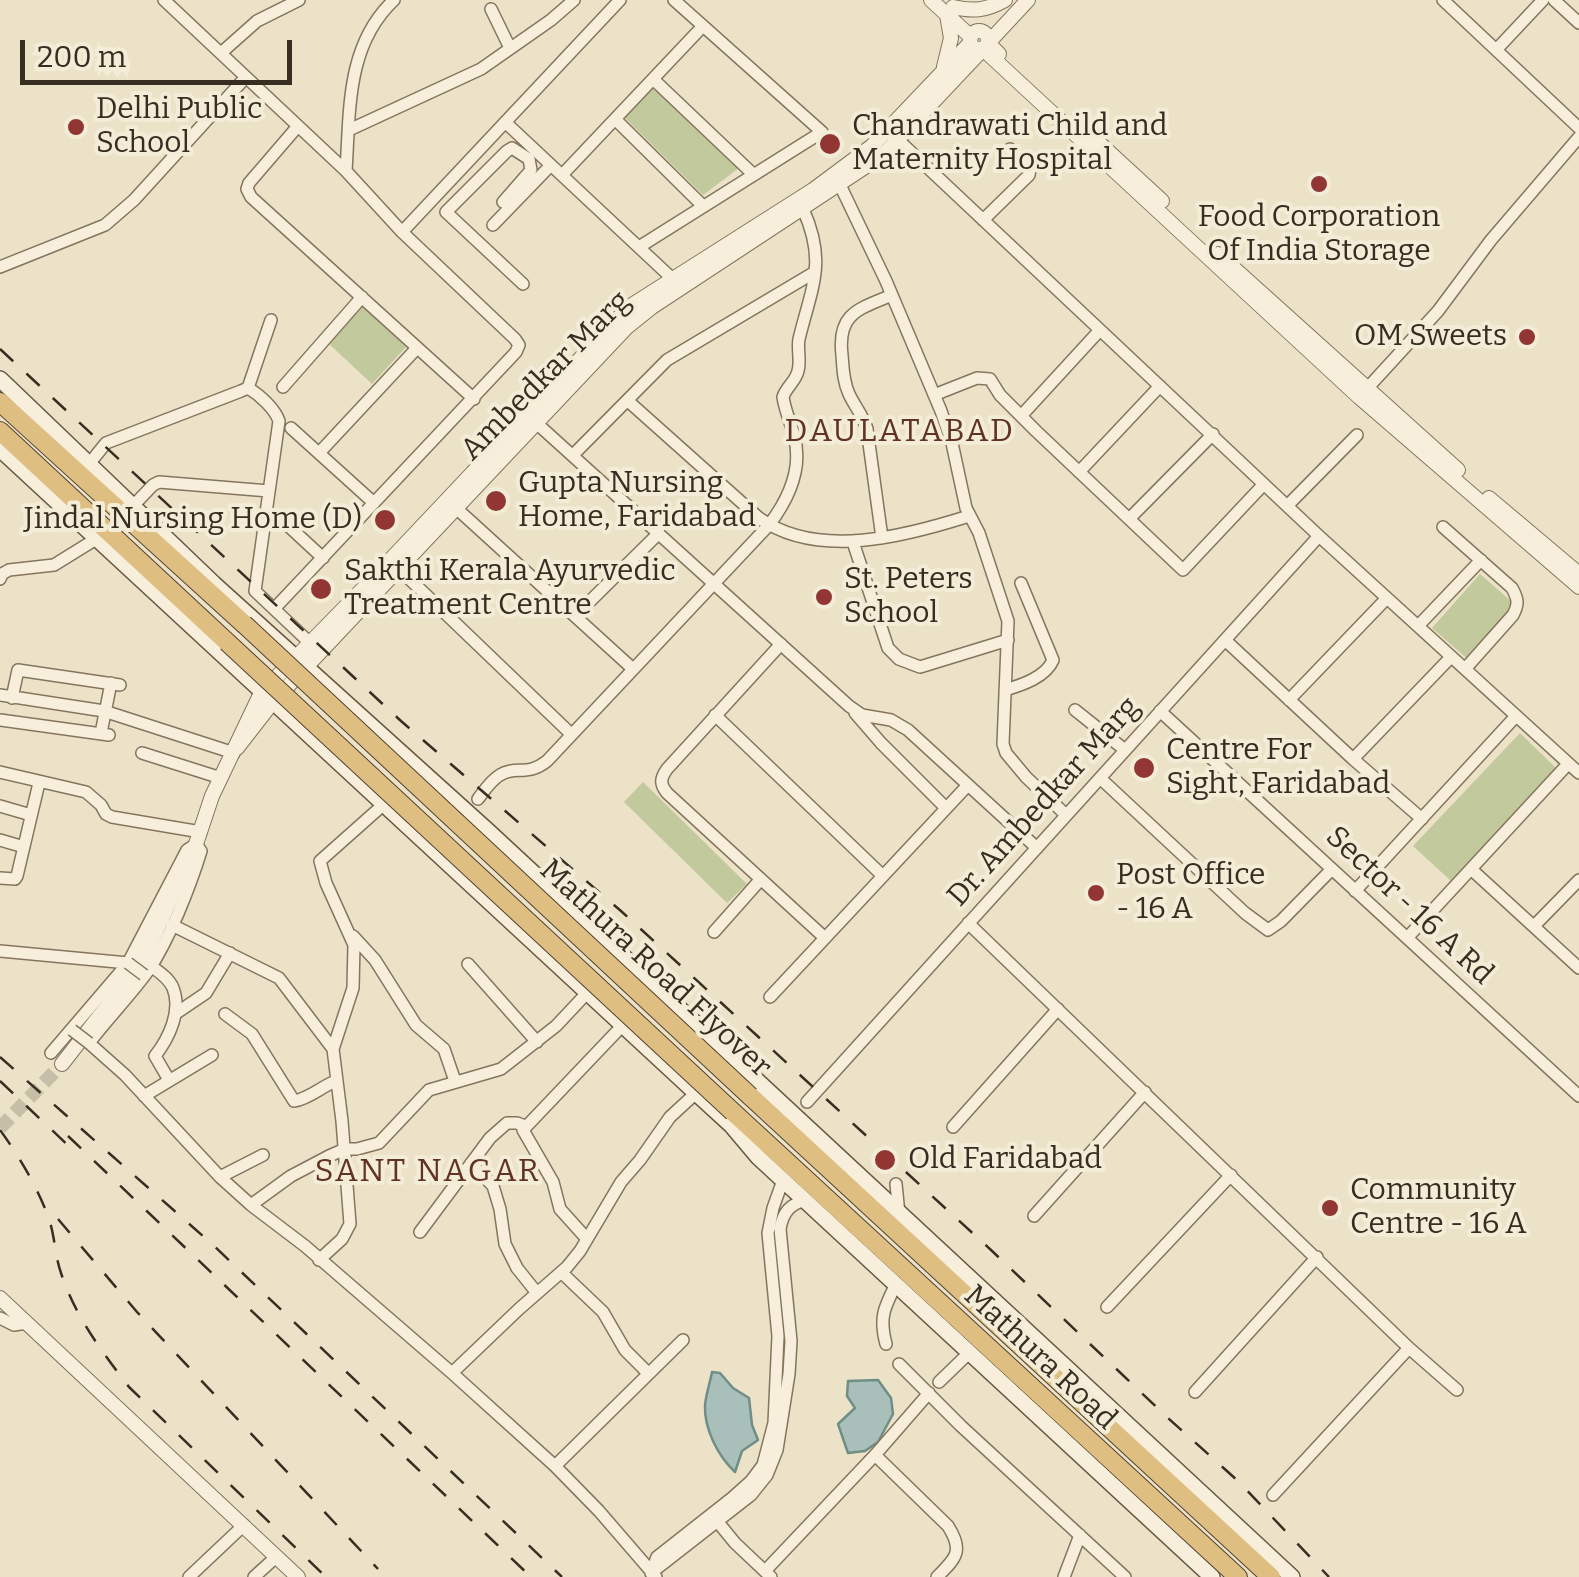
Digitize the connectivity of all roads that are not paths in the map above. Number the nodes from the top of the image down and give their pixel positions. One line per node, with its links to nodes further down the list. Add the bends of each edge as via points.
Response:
1 (164, 0): 21 (street)
2 (299, 0): 21 (street, via 257,21)
3 (574, 0): 19 (street)
4 (620, 0): 28 (street)
5 (674, 0): 16 (street)
6 (931, 0): 13 (street)
7 (1008, 0): 13 (street, via 985,10); 18 (street, Ambedkar Marg)
8 (1028, 0): 17 (street, Ambedkar Marg)
9 (1443, 0): 20 (street)
10 (1543, 0): 20 (street)
11 (1554, 0): 15 (street)
12 (386, 2): 31 (street, via 355,63)
13 (948, 7): 18 (street); 24 (street, via 951,38)
14 (491, 9): 19 (street)
15 (1579, 23)
16 (703, 26): 26 (street); 40 (street, via 822,132)
17 (1000, 30): 18 (street, Ambedkar Marg); 23 (street)
18 (978, 39): 22 (street, Ambedkar Marg); 23 (street); 24 (street, Ambedkar Marg)
19 (510, 48): 31 (street, via 481,69)
20 (1496, 50): 30 (street)
21 (220, 53): 25 (street)
22 (966, 66): 23 (street); 32 (street, Ambedkar Marg)
23 (1008, 67): 62 (street, via 1120,161)
24 (942, 72): 32 (street, Ambedkar Marg)
25 (246, 78): 29 (street); 49 (street, via 105,225)
26 (653, 79): 27 (street); 40 (street)
27 (615, 119): 39 (street); 43 (street)
28 (505, 122): 35 (street); 36 (street)
29 (298, 126): 38 (street); 54 (street, via 247,190)
30 (1579, 128)
31 (349, 130): 38 (street)
32 (891, 134): 41 (street, Ambedkar Marg, via 882,156); 45 (street); 51 (street, Ambedkar Marg)
33 (1579, 137): 62 (street)
34 (1010, 149): 45 (street, via 1029,175)
35 (474, 155): 37 (street); 47 (street)
36 (551, 164): 39 (street); 46 (street)
37 (489, 169): 42 (street, via 512,148 529,160 532,170); 52 (street, via 446,212)
38 (346, 171): 47 (street)
39 (562, 175): 48 (street)
40 (754, 175): 43 (street)
41 (840, 185): 44 (street, Ambedkar Marg); 53 (street)
42 (504, 202)
43 (703, 206): 48 (street)
44 (804, 209): 50 (street, via 814,232); 51 (street, Ambedkar Marg)
45 (982, 220): 56 (street)
46 (493, 224)
47 (402, 232): 64 (street, via 516,339 516,352)
48 (639, 247): 51 (street)
49 (0, 267)
50 (816, 272): 65 (street, via 667,360); 87 (street, via 798,370 782,398 796,442 794,477)
51 (678, 283): 68 (street, Ambedkar Marg, via 629,307)
52 (523, 284)
53 (892, 295): 63 (street); 91 (street, via 851,314 841,332 844,380 864,418)
54 (362, 298): 57 (street); 60 (street)
55 (271, 320): 61 (street)
56 (1100, 330): 59 (street); 67 (street)
57 (418, 348): 64 (street); 74 (street)
58 (0, 379): 76 (main road)
59 (1160, 386): 71 (street); 77 (street)
60 (283, 387)
61 (248, 388): 76 (street, via 106,444); 79 (street, via 279,418)
62 (1363, 393): 97 (street); 102 (street)
63 (934, 395): 67 (street, via 987,378); 84 (street)
64 (474, 399): 80 (street)
65 (628, 401): 75 (street); 87 (street)
66 (0, 402): 246 (highway, Mathura Road Flyover, bridge)
67 (1022, 416): 77 (street)
68 (532, 418): 75 (street); 83 (street, Ambedkar Marg); 111 (street, Ambedkar Marg)
69 (291, 428): 74 (street)
70 (0, 431): 200 (highway, Mathura Road Flyover, bridge)
71 (1213, 434): 78 (street); 85 (street)
72 (1357, 434): 81 (street)
73 (0, 449): 92 (main road)
74 (318, 452): 80 (street)
75 (573, 456): 89 (street)
76 (89, 464): 82 (main road)
77 (1079, 472): 85 (street)
78 (1264, 484): 81 (street); 85 (street, via 1183,570)
79 (269, 491): 82 (street, via 159,482); 104 (street, via 255,586)
80 (374, 503): 94 (street)
81 (1288, 506): 90 (street)
82 (132, 508): 101 (main road)
83 (456, 508): 96 (street, Ambedkar Marg); 105 (street)
84 (969, 516): 91 (street); 108 (street, via 1004,606)
85 (1130, 519)
86 (282, 520): 94 (street)
87 (769, 525): 93 (street); 99 (street)
88 (1443, 528): 95 (street)
89 (658, 533): 99 (street); 105 (street)
90 (1319, 536): 103 (street); 109 (street, Dr. Ambedkar Marg)
91 (882, 538): 93 (street)
92 (96, 539): 98 (street, via 54,565 10,570); 113 (main road)
93 (853, 542): 108 (street, via 888,648 899,660 929,665)
94 (323, 558): 104 (street)
95 (1481, 560): 107 (street); 115 (street, via 1512,588 1518,605)
96 (399, 569): 111 (street, Ambedkar Marg); 128 (street)
97 (1579, 574)
98 (0, 579)
99 (714, 583): 110 (street); 114 (street)
100 (1021, 583): 116 (street, via 1052,664)
101 (214, 584): 106 (main road); 111 (main road)
102 (1579, 587)
103 (1387, 598): 107 (street); 119 (street)
104 (274, 610): 111 (street)
105 (574, 616): 114 (street)
106 (256, 622): 111 (main road); 113 (main road, via 259,634 247,653)
107 (1418, 626): 112 (street)
108 (1008, 640): 116 (street)
109 (1225, 640): 119 (street); 123 (street, Dr. Ambedkar Marg)
110 (781, 644): 120 (street); 124 (street)
111 (302, 656): 118 (street, Ambedkar Marg); 127 (main road)
112 (1451, 656): 115 (street); 132 (street)
113 (223, 657): 118 (main road)
114 (633, 669): 128 (street)
115 (1465, 669): 125 (street)
116 (1005, 690): 146 (street, via 1006,753)
117 (6, 696): 122 (street); 122 (street, via 18,670 116,684)
118 (267, 698): 129 (street, Ambedkar Marg); 133 (main road)
119 (1290, 700): 132 (street)
120 (849, 706): 140 (street, via 908,730); 144 (street)
121 (1075, 710): 130 (street)
122 (104, 711): 126 (street, via 105,734); 129 (street)
123 (1160, 712): 130 (street, Dr. Ambedkar Marg); 152 (street, Sector - 16 A Rd)
124 (714, 714): 154 (street); 156 (street, via 662,775 662,787)
125 (1516, 716): 134 (street); 147 (street)
126 (0, 720)
127 (373, 728): 133 (main road, via 347,737); 205 (main road)
128 (572, 734): 141 (street, via 538,768 504,772)
129 (235, 750): 137 (street, Ambedkar Marg)
130 (1125, 750): 138 (street, Dr. Ambedkar Marg)
131 (142, 752): 137 (street)
132 (1353, 759): 147 (street)
133 (339, 764): 142 (main road)
134 (1568, 764): 136 (street); 153 (street)
135 (0, 772): 139 (street)
136 (1579, 774)
137 (222, 778): 148 (street, Ambedkar Marg)
138 (1100, 778): 146 (street, Dr. Ambedkar Marg); 152 (street, via 1268,930)
139 (39, 783): 145 (street); 148 (street, via 86,792 112,817)
140 (968, 785): 144 (street); 151 (street)
141 (478, 799)
142 (383, 805): 163 (street, via 320,861); 172 (main road)
143 (0, 806): 145 (street)
144 (946, 808): 154 (street)
145 (31, 815): 150 (street)
146 (1066, 815): 151 (street, Dr. Ambedkar Marg)
147 (1422, 818): 158 (street)
148 (198, 838): 160 (street, via 198,860); 168 (street); 183 (street, Ambedkar Marg, via 143,960)
149 (0, 840): 150 (street)
150 (24, 847): 155 (street, via 18,876)
151 (1036, 848): 159 (street, Dr. Ambedkar Marg)
152 (1332, 869): 158 (street, Sector - 16 A Rd)
153 (1471, 869): 161 (street); 165 (street)
154 (883, 876): 164 (street)
155 (0, 878)
156 (761, 879): 162 (street); 164 (street)
157 (1579, 880): 161 (street)
158 (1356, 891): 165 (street, Sector - 16 A Rd)
159 (968, 924): 174 (street); 191 (street, Dr. Ambedkar Marg)
160 (172, 925): 167 (street); 171 (street)
161 (1534, 926): 170 (street)
162 (714, 932)
163 (350, 933): 181 (street, via 354,976); 185 (street, via 416,1025 444,1049)
164 (825, 938): 173 (street)
165 (1406, 938): 190 (street, Sector - 16 A Rd)
166 (0, 951): 168 (street)
167 (230, 953): 175 (street, via 206,993); 181 (street, via 280,978)
168 (128, 964): 171 (street, bridge); 178 (street)
169 (468, 964): 179 (street)
170 (1579, 968)
171 (147, 970): 175 (street, via 167,978); 180 (street)
172 (588, 994): 177 (main road); 179 (street)
173 (770, 996)
174 (1058, 1009): 187 (street); 193 (street)
175 (175, 1014): 184 (street, via 155,1056)
176 (226, 1014): 186 (street, via 252,1034 294,1101)
177 (622, 1026): 188 (main road); 192 (street)
178 (72, 1030): 180 (street, bridge); 183 (street)
179 (537, 1042): 185 (street, via 501,1068)
180 (88, 1043): 189 (street)
181 (332, 1049): 186 (street)
182 (212, 1055): 184 (street)
183 (57, 1058)
184 (170, 1080): 189 (street)
185 (455, 1081): 195 (street, via 429,1090 378,1143)
186 (336, 1082): 195 (street)
187 (1144, 1092): 198 (street); 206 (street)
188 (696, 1093): 194 (main road); 208 (street, via 659,1131)
189 (144, 1096): 199 (street)
190 (1579, 1096)
191 (807, 1102)
192 (525, 1126): 197 (street, via 501,1127); 208 (street, via 560,1209)
193 (953, 1127)
194 (737, 1132): 200 (highway); 201 (main road)
195 (344, 1149): 204 (street); 210 (street, via 350,1224)
196 (263, 1155): 199 (street)
197 (471, 1163): 207 (street); 213 (street, via 493,1186 505,1244)
198 (1231, 1174): 209 (street); 215 (street)
199 (220, 1177): 204 (street)
200 (806, 1179): 245 (highway, Mathura Road)
201 (783, 1180): 203 (main road); 237 (street, via 768,1233 778,1336 774,1423 763,1464 732,1498 656,1557)
202 (896, 1184): 205 (street)
203 (806, 1200): 212 (main road); 232 (street, via 789,1207 780,1228 791,1341 777,1450 751,1495)
204 (251, 1205): 210 (street)
205 (899, 1214): 247 (main road)
206 (1034, 1216)
207 (420, 1232)
208 (587, 1239): 211 (street)
209 (1317, 1256): 220 (street); 227 (street)
210 (320, 1260): 223 (street)
211 (561, 1272): 213 (street); 224 (street, via 603,1312)
212 (896, 1284): 219 (street, via 883,1310); 221 (main road)
213 (537, 1294): 223 (street)
214 (0, 1298): 217 (street)
215 (1108, 1307)
216 (0, 1318): 217 (street, via 14,1326)
217 (27, 1323): 233 (street)
218 (683, 1340): 224 (street)
219 (886, 1344)
220 (1410, 1348): 226 (street); 231 (street)
221 (970, 1352): 225 (street); 244 (main road)
222 (898, 1364): 228 (street)
223 (452, 1373): 230 (street)
224 (648, 1373): 230 (street)
225 (939, 1382)
226 (1457, 1390)
227 (1196, 1392)
228 (929, 1393): 229 (street); 234 (street)
229 (875, 1454): 236 (street); 241 (street, via 956,1539 951,1564)
230 (555, 1466): 237 (street)
231 (1273, 1496)
232 (717, 1521): 236 (street); 237 (street)
233 (244, 1525): 235 (street); 238 (street)
234 (1080, 1535): 242 (street); 243 (street)
235 (276, 1556): 239 (street); 240 (street)
236 (768, 1574)
237 (653, 1575)
238 (189, 1577)
239 (254, 1577)
240 (298, 1577)
241 (937, 1577)
242 (1064, 1577)
243 (1126, 1577)
244 (1212, 1577)
245 (1238, 1577)
246 (1271, 1577)
247 (1292, 1577)

